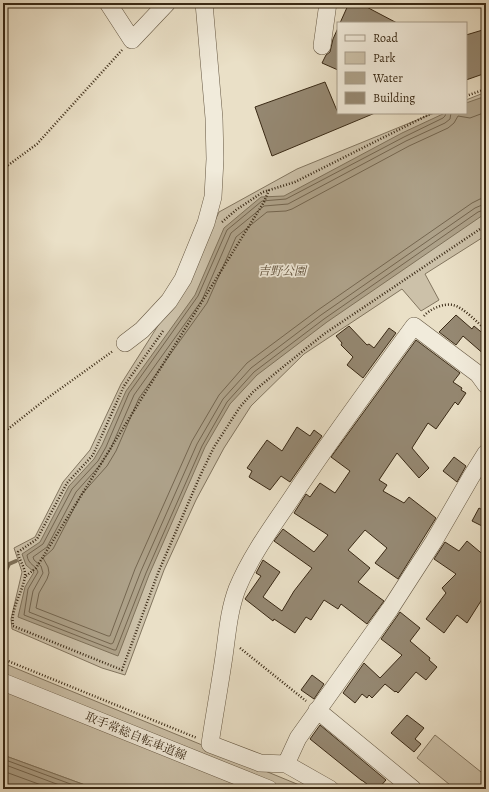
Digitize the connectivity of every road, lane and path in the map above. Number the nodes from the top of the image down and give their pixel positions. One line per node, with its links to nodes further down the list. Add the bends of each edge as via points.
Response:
1 (108, 3): 5 (street)
2 (167, 3): 5 (street)
3 (204, 3): 17 (street, via 214,118 213,196 206,223 169,301 142,330)
4 (328, 3): 6 (street)
5 (132, 40): 10 (path, via 37,144)
6 (322, 46)
7 (486, 89): 8 (path)
8 (467, 96)
9 (430, 114): 11 (path, via 295,182)
10 (3, 169)
11 (270, 190): 12 (path, via 236,210); 21 (path, via 36,568)
12 (222, 222)
13 (486, 225): 21 (path, via 319,338 263,383 240,407 214,447 200,476 158,573 122,670 13,626 12,621)
14 (414, 326): 16 (path, via 428,312 441,306 453,305); 18 (street, via 478,374); 22 (street, via 274,525 237,590)
15 (165, 329): 21 (path, via 124,386 93,455 67,483 36,539 18,552)
16 (486, 330)
17 (125, 342): 19 (path)
18 (486, 385)
19 (3, 433)
20 (486, 453): 25 (street, via 390,609)
21 (25, 576)
22 (226, 636): 25 (path); 26 (street)
23 (3, 659): 26 (path)
24 (3, 682): 29 (street, 取手常総自転車道線)
25 (317, 710): 28 (street, via 298,738); 32 (street)
26 (210, 744): 27 (street)
27 (260, 763): 28 (street); 30 (street)
28 (286, 764): 31 (street)
29 (269, 789)
30 (321, 789)
31 (330, 789)
32 (413, 789)

